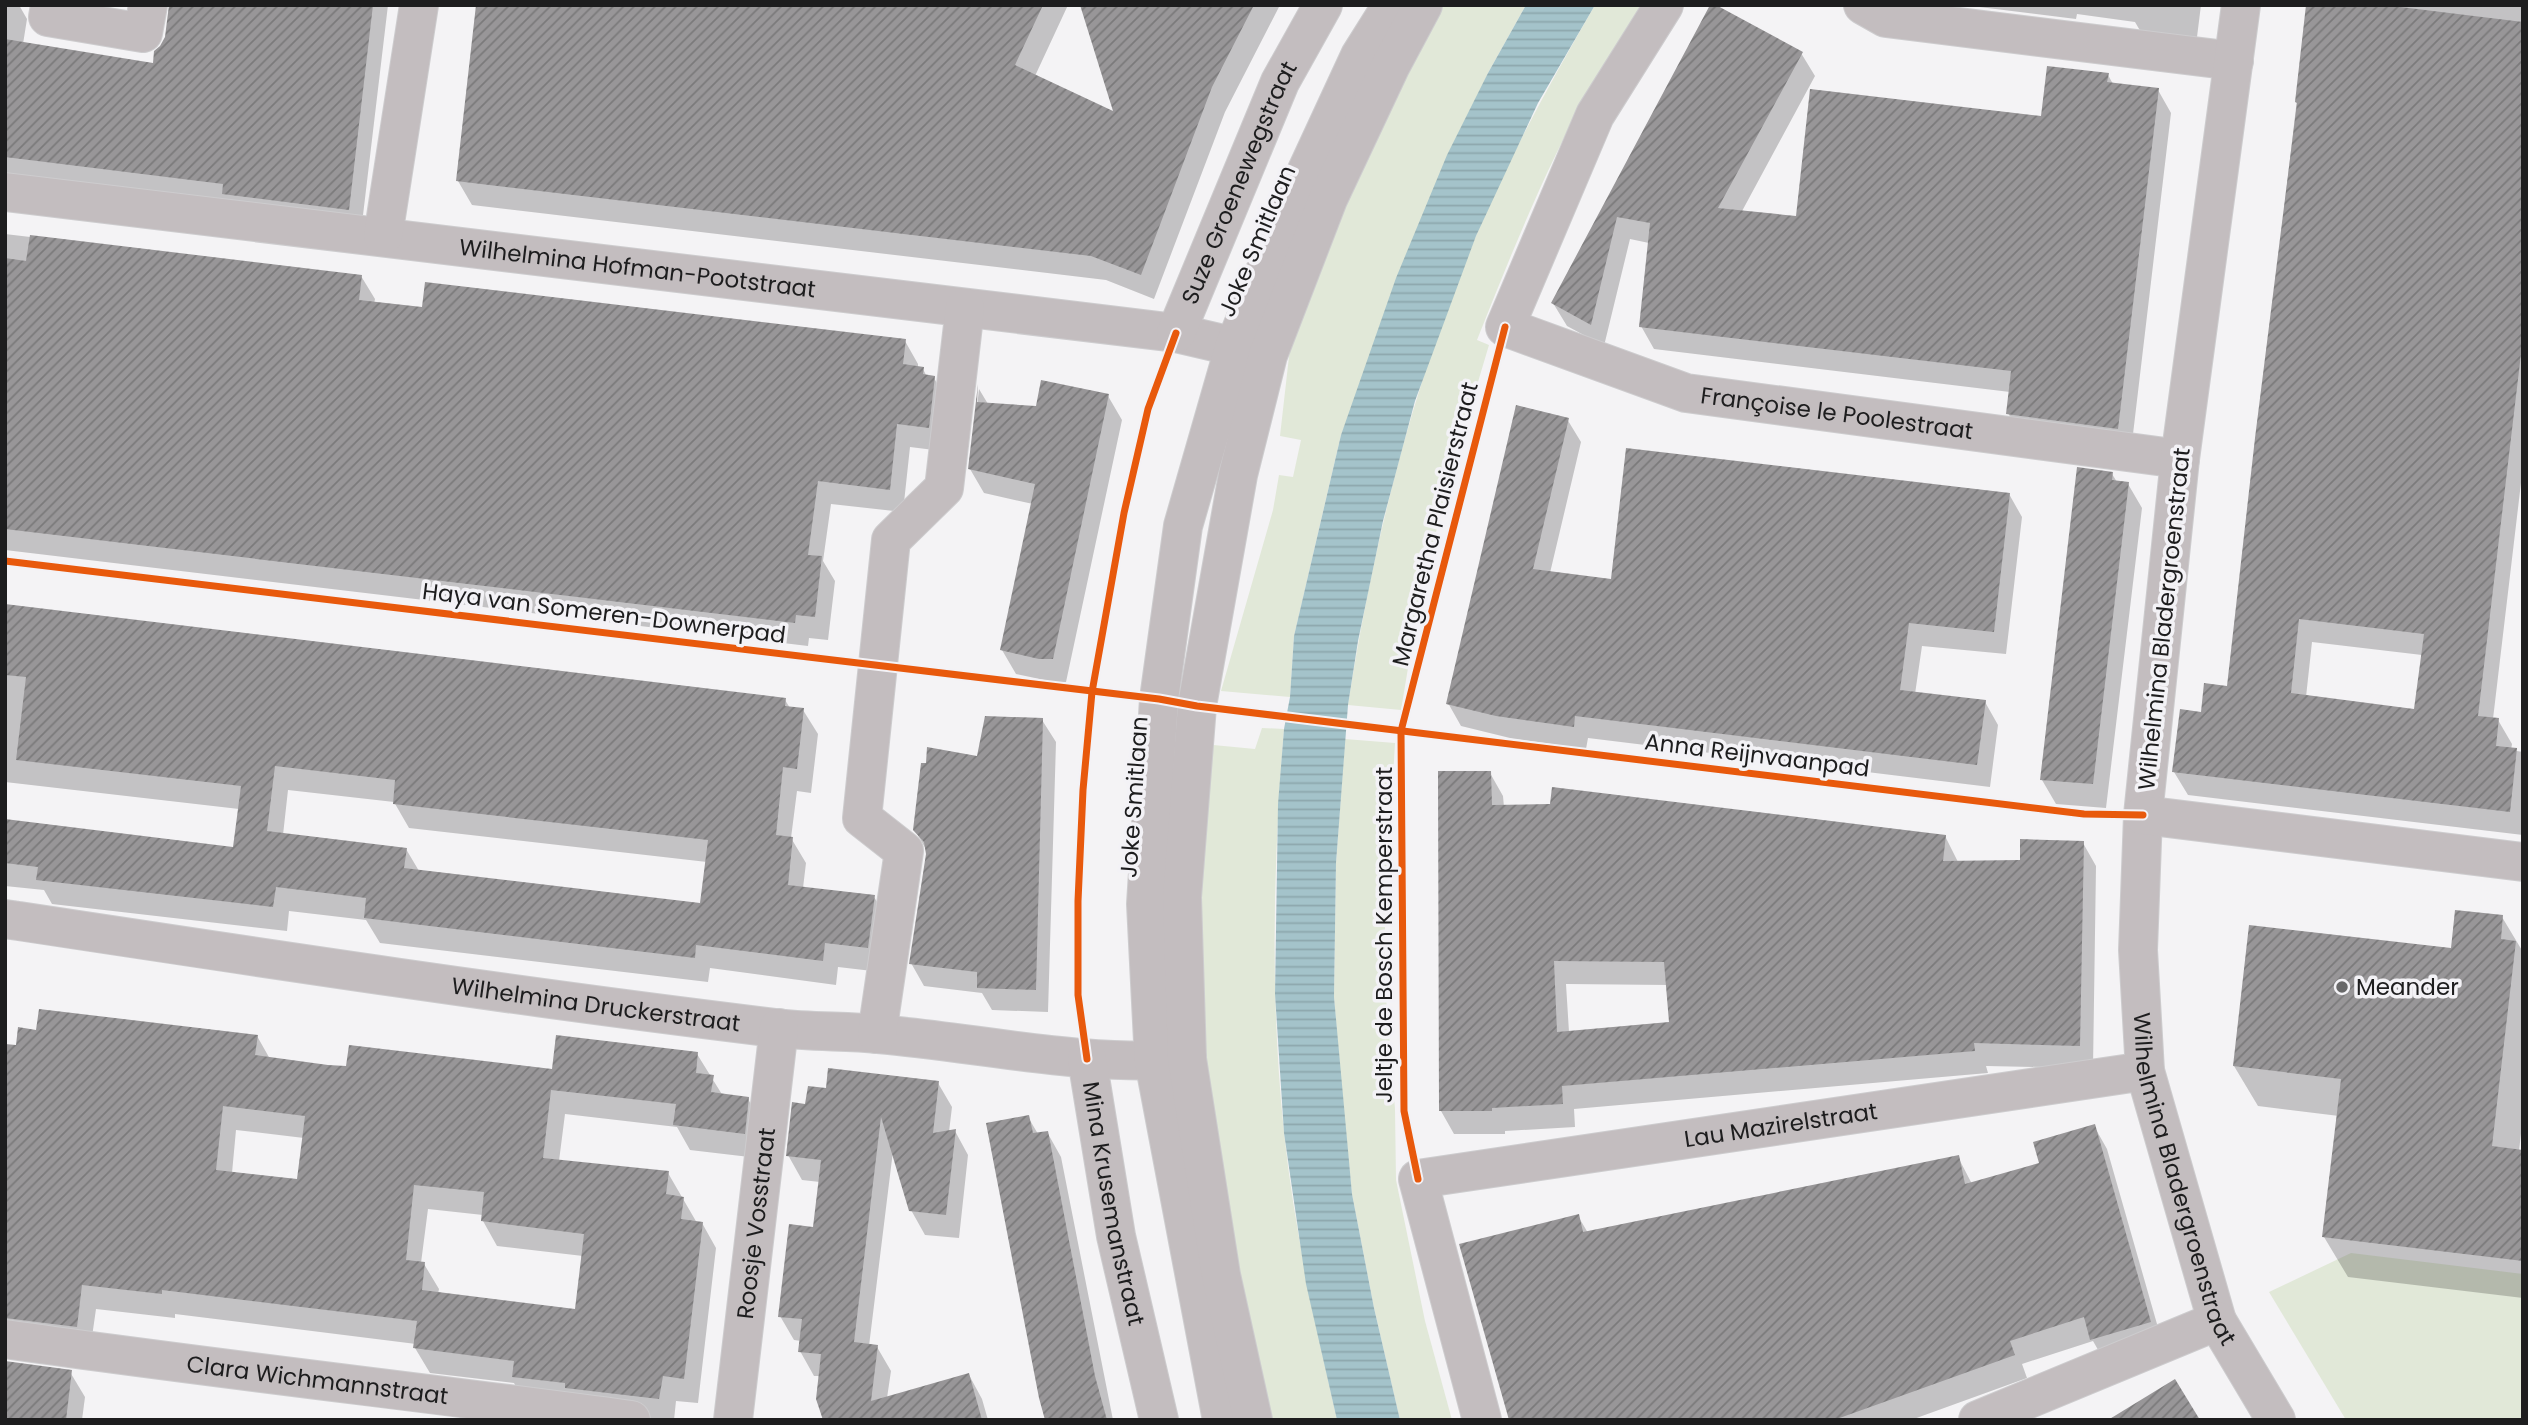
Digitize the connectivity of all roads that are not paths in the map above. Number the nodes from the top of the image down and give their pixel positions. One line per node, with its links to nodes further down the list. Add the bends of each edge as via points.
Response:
1 (50, 5): 2 (street, via 48,17 143,33)
2 (148, 5)
3 (419, 5): 12 (street)
4 (1323, 5): 14 (street, Suze Groenewegstraat, via 1280,82)
5 (1392, 5): 15 (street, Joke Smitlaan, via 1360,56 1298,190)
6 (1423, 5): 15 (street, Joke Smitlaan)
7 (1664, 5): 16 (street, Françoise le Poolestraat, via 1595,116 1505,327 1686,393)
8 (1863, 5): 10 (street, via 1886,18)
9 (2241, 5): 10 (street, Wilhelmina Bladergroenstraat)
10 (2234, 61): 16 (street, Wilhelmina Bladergroenstraat)
11 (5, 192): 12 (street, Wilhelmina Hofman-Pootstraat)
12 (383, 236): 13 (street, Wilhelmina Hofman-Pootstraat)
13 (965, 309): 14 (street, Wilhelmina Hofman-Pootstraat); 21 (street, via 944,488 891,540 862,818 904,851)
14 (1176, 333): 15 (street, Wilhelmina Hofman-Pootstraat)
15 (1251, 350): 23 (street, Joke Smitlaan, via 1238,475 1197,706)
16 (2180, 459): 17 (street, Wilhelmina Bladergroenstraat)
17 (2143, 815): 18 (street); 24 (street, Wilhelmina Bladergroenstraat, via 2138,950)
18 (2522, 855)
19 (5, 919): 20 (street, Wilhelmina Druckerstraat)
20 (779, 1028): 21 (street, Wilhelmina Druckerstraat); 28 (street, Roosje Vosstraat)
21 (877, 1034): 22 (street, Wilhelmina Druckerstraat)
22 (1087, 1059): 23 (street, Wilhelmina Druckerstraat); 29 (street, Mina Krusemanstraat, via 1116,1236)
23 (1171, 1060): 30 (street, Joke Smitlaan); 31 (street, Joke Smitlaan)
24 (2145, 1071): 25 (street, Wilhelmina Bladergroenstraat); 32 (street, Lau Mazirelstraat, via 1418,1179)
25 (2217, 1321): 33 (street); 34 (street, Wilhelmina Bladergroenstraat)
26 (5, 1339): 27 (street, Clara Wichmannstraat)
27 (631, 1420)
28 (733, 1420)
29 (1159, 1420)
30 (1222, 1420)
31 (1253, 1420)
32 (1482, 1420)
33 (1978, 1420)
34 (2276, 1420)

